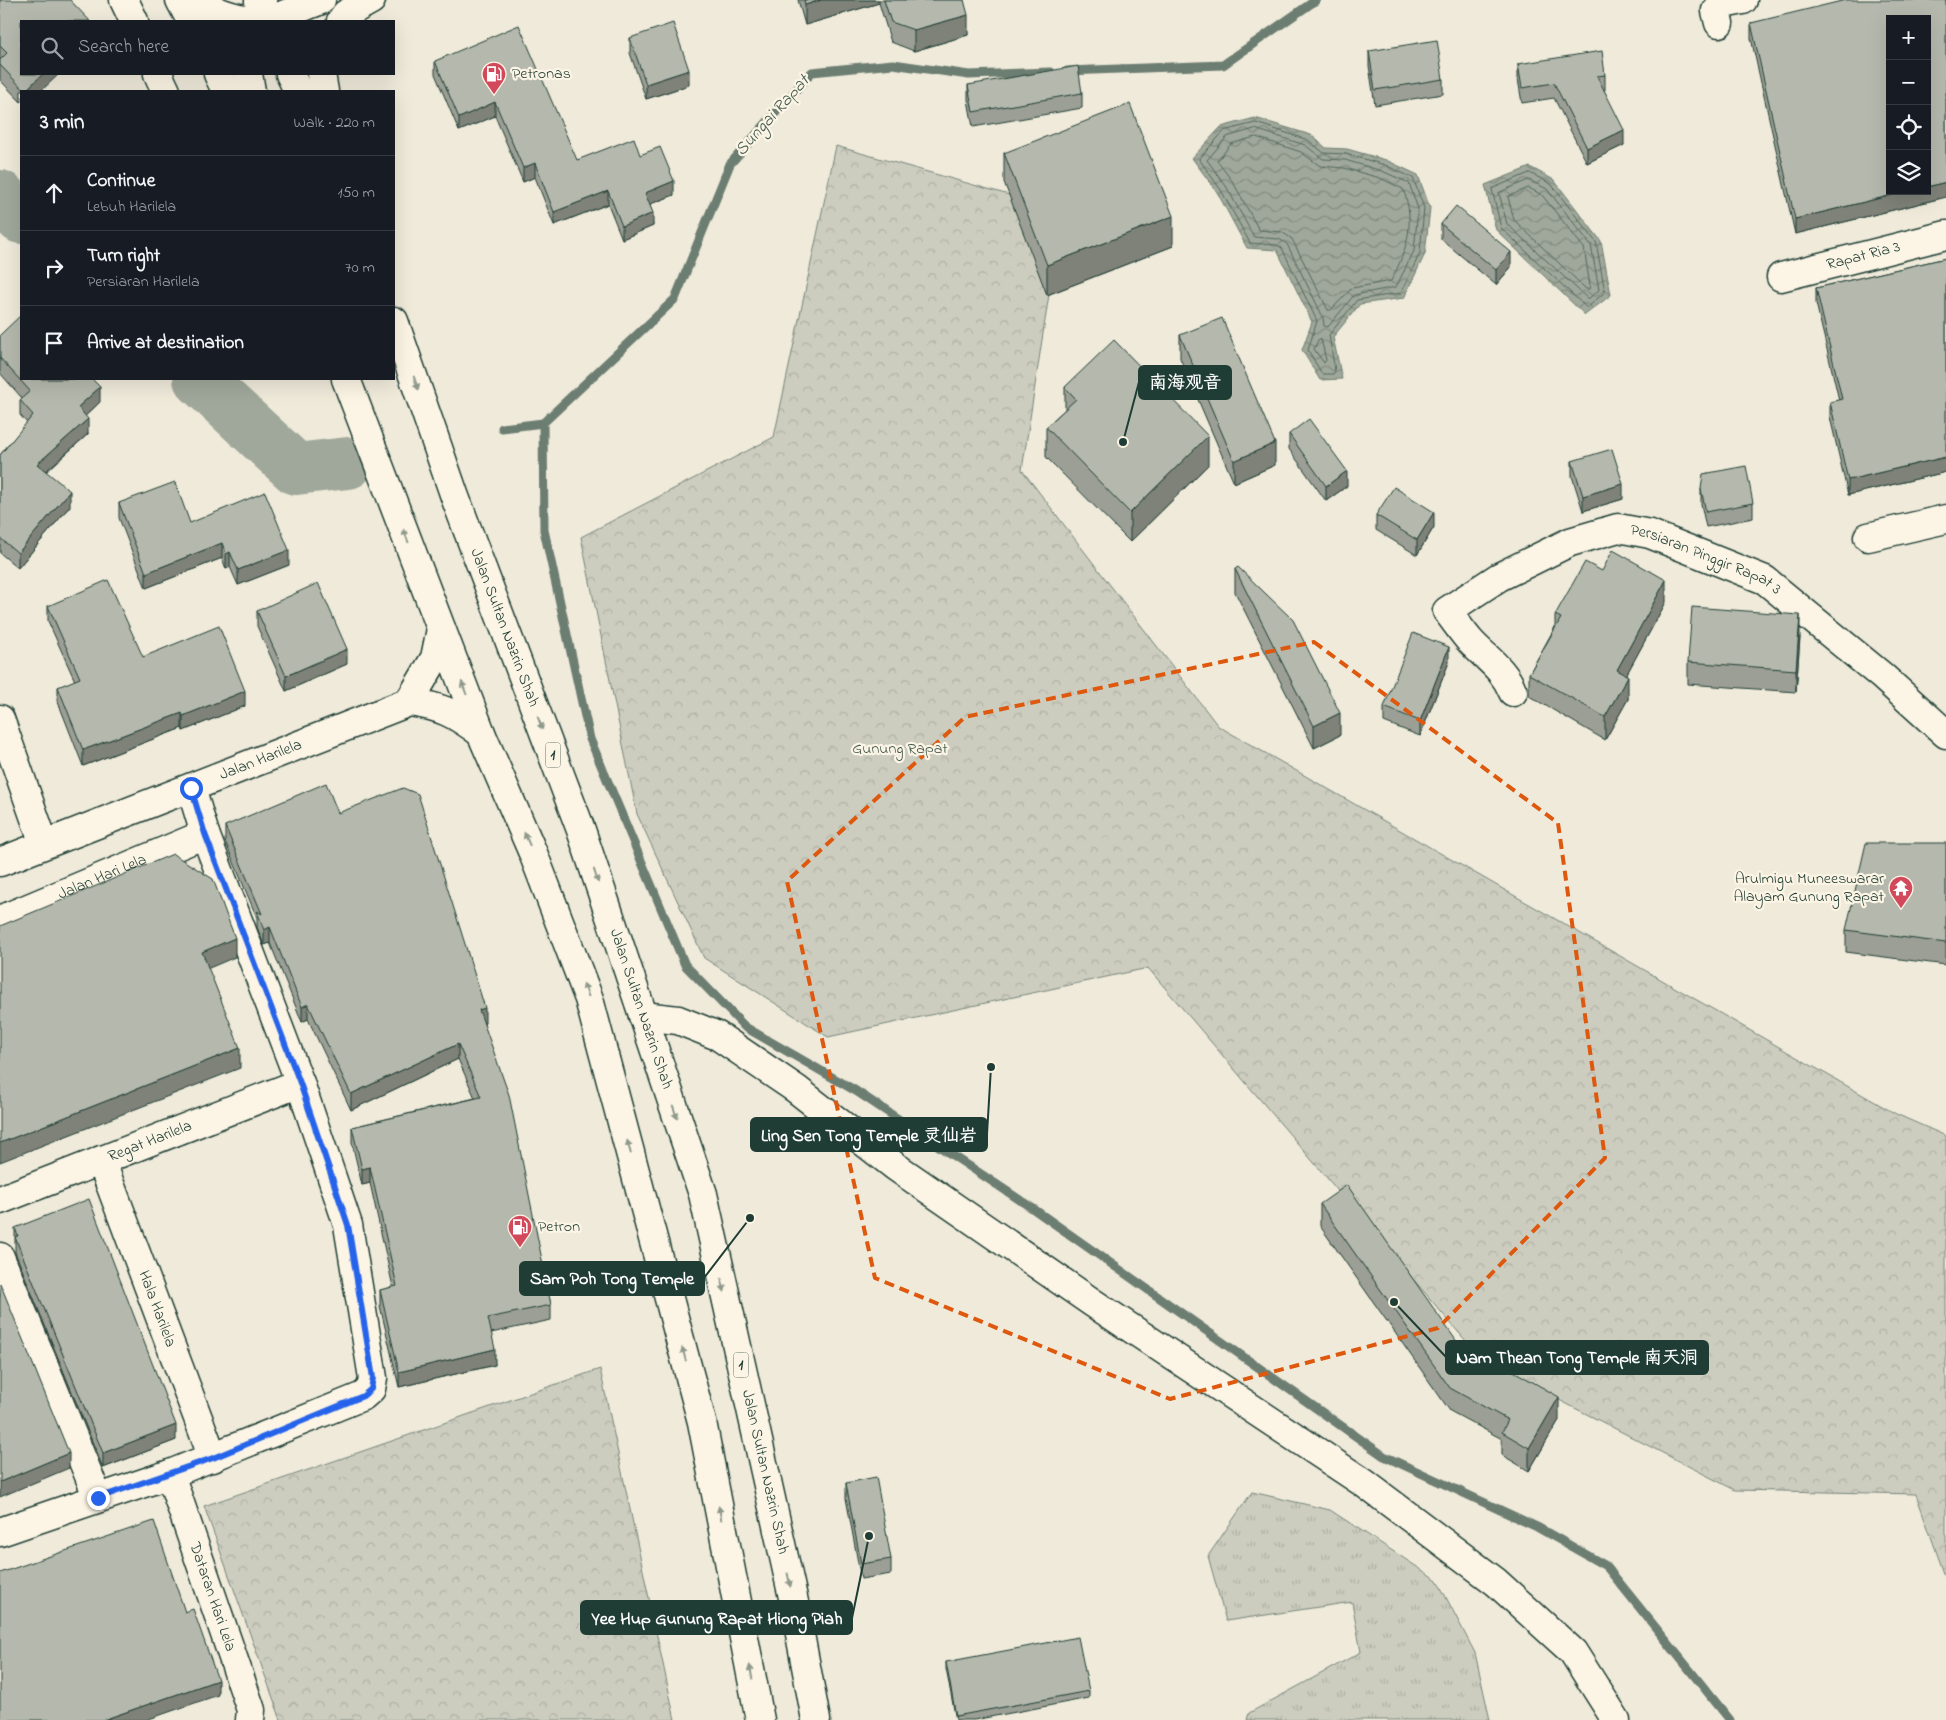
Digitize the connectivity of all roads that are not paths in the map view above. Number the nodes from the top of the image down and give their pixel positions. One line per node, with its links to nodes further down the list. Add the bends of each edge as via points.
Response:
1 (124, 0): 8 (main road)
2 (180, 0): 9 (main road)
3 (202, 0): 7 (main road, via 207,6)
4 (321, 0): 7 (main road)
5 (371, 0): 10 (main road, via 346,14)
6 (1743, 0): 11 (main road, via 1723,4 1716,11)
7 (258, 13)
8 (134, 20)
9 (190, 20)
10 (342, 20)
11 (1719, 23)
12 (158, 75): 17 (main road)
13 (218, 75): 18 (main road)
14 (248, 75): 19 (main road)
15 (290, 75): 20 (main road)
16 (321, 75): 21 (main road)
17 (166, 90)
18 (226, 90)
19 (251, 90)
20 (298, 90)
21 (324, 90)
22 (1946, 235): 23 (main road, Rapat Ria 3)
23 (1781, 278)
24 (395, 323): 39 (main road, Jalan Sultan Nazrin Shah / 1, one-way to 39, via 455,497 581,830)
25 (346, 380): 28 (main road, one-way to 25)
26 (1946, 519): 27 (main road)
27 (1868, 537)
28 (441, 629): 30 (main road, via 435,658); 32 (main road, one-way to 28)
29 (1513, 692): 33 (main road, Persiaran Pinggir Rapat 3, via 1498,666 1471,642 1447,611 1499,577 1570,542 1618,528 1650,534 1765,580 1882,676)
30 (410, 702): 32 (main road, Jalan Harilela, via 433,705 455,714); 34 (main road, Jalan Harilela)
31 (0, 719): 36 (main road)
32 (481, 733): 49 (main road, one-way to 32, via 702,1422 589,999 533,853)
33 (1946, 734)
34 (191, 788): 35 (main road); 36 (main road, Jalan Harilela)
35 (205, 834): 38 (main road, Jalan Hari Lela); 40 (main road)
36 (44, 844): 37 (main road, Jalan Harilela)
37 (0, 862)
38 (0, 920)
39 (643, 1016): 50 (main road, Jalan Sultan Nazrin Shah / 1, one-way to 50, via 703,1194 794,1602); 51 (main road, via 678,1020 718,1036 796,1089 896,1167 1093,1304 1364,1484 1496,1582 1573,1652)
40 (300, 1083): 41 (main road, Regat Harilela); 44 (main road, via 348,1225 373,1378 371,1389 363,1396)
41 (101, 1160): 42 (main road, Regat Harilela); 44 (main road, Hala Harilela)
42 (0, 1200)
43 (0, 1257): 46 (main road)
44 (213, 1458): 45 (main road)
45 (170, 1474): 46 (main road); 48 (main road, Dataran Hari Lela, via 251,1710)
46 (98, 1498): 47 (main road)
47 (0, 1532)
48 (250, 1720)
49 (760, 1720)
50 (816, 1720)
51 (1616, 1720)

